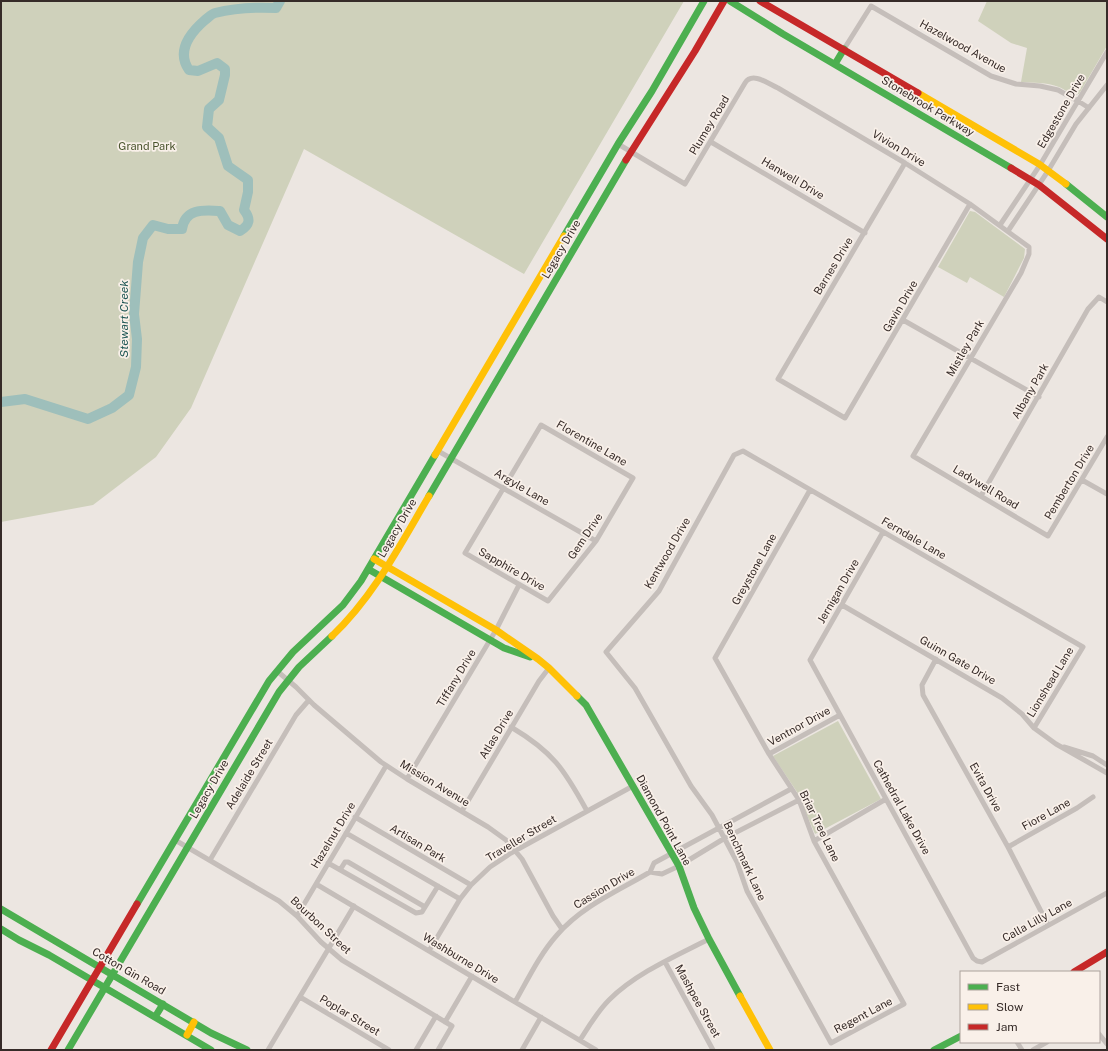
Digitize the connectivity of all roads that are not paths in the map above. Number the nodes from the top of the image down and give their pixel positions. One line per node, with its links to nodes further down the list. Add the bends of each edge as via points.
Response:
1 (704, 1): 13 (main road, Legacy Drive)
2 (724, 1): 14 (main road, Legacy Drive)
3 (730, 1): 7 (main road, Stonebrook Parkway)
4 (760, 1): 5 (main road, Stonebrook Parkway)
5 (844, 49): 7 (main road); 10 (street, Hazelwood Avenue, via 871,6 992,76 1016,84 1051,88); 16 (main road, Stonebrook Parkway)
6 (1107, 52): 10 (street, Edgestone Drive)
7 (835, 64): 18 (main road, Stonebrook Parkway)
8 (751, 78): 12 (street, Plumey Road, via 748,79); 15 (street, Vivion Drive, via 778,88)
9 (1107, 86): 11 (street, Edgestone Drive)
10 (1078, 100): 11 (street, Hazelwood Avenue); 16 (street, Edgestone Drive)
11 (1089, 108): 17 (street, Edgestone Drive, via 1076,124)
12 (711, 142): 14 (street, Plumey Road, via 685,184); 24 (street, Hanwell Drive)
13 (618, 144): 14 (street); 27 (main road, Legacy Drive)
14 (631, 152): 28 (main road, Legacy Drive)
15 (905, 163): 20 (street, Vivion Drive); 24 (street, Barnes Drive)
16 (1040, 165): 17 (main road, Stonebrook Parkway); 18 (street, Edgestone Drive)
17 (1048, 171): 19 (street, Edgestone Drive); 21 (main road, Stonebrook Parkway)
18 (1031, 180): 19 (main road, Stonebrook Parkway); 22 (street, Edgestone Drive)
19 (1039, 185): 23 (street, Edgestone Drive); 25 (main road, Stonebrook Parkway)
20 (970, 204): 22 (street, Vivion Drive); 30 (street, Gavin Drive)
21 (1107, 217)
22 (1000, 225): 23 (street, Vivion Drive)
23 (1008, 231): 26 (street, Vivion Drive)
24 (865, 233): 33 (street, Barnes Drive, via 778,380)
25 (1107, 239)
26 (1029, 248): 31 (street, Mistley Park, via 1021,273)
27 (536, 286): 28 (main road); 35 (main road, Legacy Drive)
28 (548, 293): 38 (main road, Legacy Drive)
29 (1107, 302): 32 (street, Albany Park, via 1099,297 1088,309)
30 (903, 320): 31 (street); 33 (street, Gavin Drive)
31 (971, 358): 32 (street); 37 (street, Mistley Park)
32 (1039, 397): 44 (street, Albany Park)
33 (845, 418)
34 (1107, 437): 40 (street, Pemberton Drive)
35 (438, 451): 38 (street, Argyle Lane); 48 (main road, Legacy Drive)
36 (734, 455): 42 (street, Ferndale Lane, via 743,451); 58 (street, Kentwood Drive, via 659,591)
37 (913, 456): 44 (street, Ladywell Road)
38 (451, 459): 41 (street, Argyle Lane); 49 (main road, Legacy Drive)
39 (633, 478): 41 (street, Florentine Lane, via 541,425); 47 (street, Gem Drive)
40 (1082, 480): 43 (street); 46 (street, Pemberton Drive)
41 (504, 488): 47 (street, Argyle Lane); 52 (street, Sapphire Drive, via 465,554)
42 (810, 490): 45 (street, Ferndale Lane); 59 (street, Greystone Lane)
43 (1107, 494)
44 (981, 496): 46 (street, Ladywell Road)
45 (883, 532): 54 (street, Jernigan Drive); 57 (street, Ferndale Lane)
46 (1048, 536)
47 (596, 541): 53 (street, Gem Drive)
48 (374, 560): 49 (main road, Diamond Point Lane); 50 (main road, Legacy Drive)
49 (387, 567): 51 (main road, Legacy Drive); 55 (main road, Diamond Point Lane)
50 (368, 569): 51 (main road, Diamond Point Lane); 64 (main road, Legacy Drive, via 343,605 304,640)
51 (382, 576): 56 (main road, Diamond Point Lane); 65 (main road, Legacy Drive, via 351,618)
52 (520, 585): 53 (street, Sapphire Drive); 55 (street, Tiffany Drive)
53 (548, 601)
54 (842, 605): 61 (street, Guinn Gate Drive); 62 (street, Jernigan Drive)
55 (496, 630): 56 (street, Tiffany Drive); 60 (main road, Diamond Point Lane)
56 (490, 640): 60 (main road, Diamond Point Lane, via 504,648); 75 (street, Tiffany Drive)
57 (1083, 647): 69 (street, Lionshead Lane)
58 (606, 652): 84 (street, Benchmark Lane, via 635,688 685,776)
59 (715, 658): 71 (street, Briar Tree Lane)
60 (538, 659): 63 (main road, Diamond Point Lane)
61 (936, 659): 69 (street, Guinn Gate Drive, via 1002,698 1022,714); 90 (street, Evita Drive, via 922,685 923,695)
62 (810, 660): 67 (street, Cathedral Lake Drive)
63 (549, 668): 68 (street, Atlas Drive, via 538,681); 76 (main road, Diamond Point Lane, via 586,705)
64 (276, 671): 65 (street, Mission Avenue); 87 (main road, Legacy Drive)
65 (288, 680): 66 (street, Mission Avenue); 89 (main road, Legacy Drive)
66 (309, 700): 72 (street, Mission Avenue); 93 (street, Adelaide Street, via 296,715)
67 (840, 714): 71 (street, Ventnor Drive); 79 (street, Cathedral Lake Drive)
68 (511, 727): 81 (street, Atlas Drive); 82 (street, via 540,746 559,764)
69 (1034, 728): 70 (street, Guinn Gate Drive)
70 (1056, 744): 73 (street, Guinn Gate Drive, via 1093,756); 74 (street, Guinn Gate Drive)
71 (768, 754): 77 (street, Briar Tree Lane)
72 (386, 766): 75 (street, Mission Avenue); 83 (street, Hazelnut Drive)
73 (1107, 766)
74 (1107, 773)
75 (407, 779): 81 (street, Mission Avenue)
76 (633, 786): 82 (street, Traveller Street); 92 (main road, Diamond Point Lane)
77 (791, 790): 80 (street, Briar Tree Lane); 84 (street, Cassion Drive)
78 (1093, 797): 90 (street, Fiore Lane)
79 (886, 799): 88 (street); 114 (street, Cathedral Lake Drive, via 973,958)
80 (798, 800): 86 (street, Cassion Drive); 88 (street, Briar Tree Lane)
81 (462, 811): 91 (street, Mission Avenue, via 494,831)
82 (587, 811): 91 (street, Traveller Street)
83 (355, 817): 85 (street, Hazelnut Drive); 99 (street, Artisan Park)
84 (719, 829): 86 (street, Benchmark Lane); 92 (street, Cassion Drive)
85 (346, 833): 94 (street, Hazelnut Drive); 100 (street)
86 (725, 838): 95 (street, Cassion Drive); 135 (street, Benchmark Lane, via 747,891)
87 (175, 840): 89 (street, Bourbon Street); 116 (main road, Legacy Drive)
88 (814, 841): 125 (street, Briar Tree Lane)
89 (187, 847): 93 (street, Bourbon Street); 118 (main road, Legacy Drive)
90 (1008, 847): 107 (street, Evita Drive)
91 (515, 850): 99 (street, Traveller Street, via 490,867); 109 (street, Mission Avenue)
92 (672, 854): 95 (main road, Diamond Point Lane); 97 (street, Cassion Drive, via 654,862)
93 (210, 860): 106 (street, Bourbon Street, via 279,901)
94 (328, 863): 96 (street); 98 (street, Hazelnut Drive)
95 (679, 866): 97 (street, Cassion Drive, via 662,874); 110 (main road, Diamond Point Lane, via 694,908)
96 (340, 870): 104 (street, via 416,913 422,912); 104 (street, via 345,862 348,862)
97 (650, 872): 109 (street, Cassion Drive, via 576,916)
98 (316, 884): 103 (street, Washburne Drive); 106 (street, Hazelnut Drive)
99 (471, 885): 102 (street, Traveller Street)
100 (438, 886): 102 (street); 104 (street)
101 (1107, 893): 107 (street, Calla Lilly Lane)
102 (460, 899): 112 (street, Traveller Street)
103 (354, 906): 111 (street); 112 (street, Washburne Drive)
104 (425, 907)
105 (1, 909): 116 (main road, Cotton Gin Road)
106 (297, 916): 111 (street, Bourbon Street)
107 (1048, 926): 114 (street, Calla Lilly Lane, via 982,962)
108 (1, 929): 120 (main road)
109 (562, 929): 123 (street, Cassion Drive, via 546,949)
110 (709, 939): 115 (street); 149 (main road, Diamond Point Lane)
111 (328, 949): 122 (street); 126 (street, Bourbon Street, via 353,967)
112 (429, 951): 119 (street, Washburne Drive)
113 (1107, 952): 117 (main road)
114 (977, 961)
115 (665, 962): 134 (street, via 635,979 614,995 597,1014); 148 (street, Mashpee Street)
116 (100, 967): 118 (main road, Cotton Gin Road); 120 (main road, Legacy Drive)
117 (1076, 971)
118 (112, 974): 121 (main road, Legacy Drive); 124 (main road, Cotton Gin Road)
119 (472, 976): 123 (street, Washburne Drive); 130 (street)
120 (92, 980): 121 (main road); 138 (main road, Legacy Drive)
121 (104, 987): 127 (main road); 139 (main road, Legacy Drive)
122 (300, 997): 142 (street); 143 (street, Poplar Street)
123 (515, 1002): 128 (street, Washburne Drive)
124 (163, 1004): 127 (main road); 129 (main road, Cotton Gin Road)
125 (904, 1004): 135 (street, Regent Lane)
126 (436, 1016): 130 (street, Bourbon Street); 144 (street)
127 (156, 1017): 131 (main road)
128 (541, 1017): 134 (street, Washburne Drive); 146 (street)
129 (194, 1022): 131 (main road); 141 (main road, Cotton Gin Road)
130 (445, 1022): 145 (street, Bourbon Street, via 452,1026)
131 (186, 1035): 140 (main road)
132 (1100, 1035): 137 (street)
133 (960, 1037): 150 (main road)
134 (580, 1040): 147 (street, Washburne Drive)
135 (831, 1043)
136 (1045, 1043): 151 (street)
137 (1107, 1044)
138 (51, 1050)
139 (68, 1050)
140 (211, 1050)
141 (247, 1050)
142 (268, 1050)
143 (389, 1050)
144 (416, 1050)
145 (438, 1050)
146 (522, 1050)
147 (596, 1050)
148 (713, 1050)
149 (770, 1050)
150 (934, 1050)
151 (1033, 1050)

